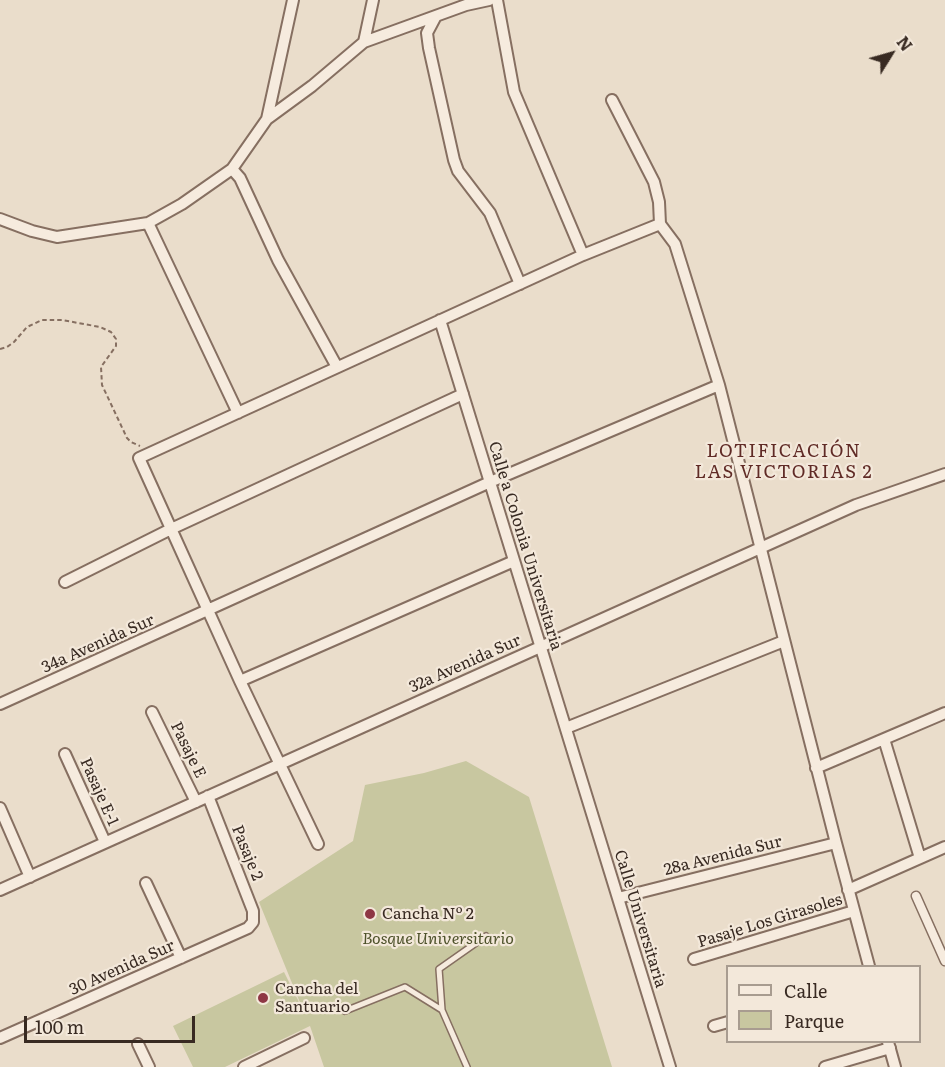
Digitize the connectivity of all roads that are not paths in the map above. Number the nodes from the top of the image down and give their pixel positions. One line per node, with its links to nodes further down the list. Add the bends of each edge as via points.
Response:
1 (293, 0): 9 (street)
2 (373, 0): 7 (street)
3 (450, 0): 6 (street)
4 (489, 0): 6 (street)
5 (497, 0): 14 (street, via 514,92)
6 (441, 14): 7 (street); 15 (street, via 428,33 429,48 454,160 490,213)
7 (364, 42): 9 (street)
8 (612, 99): 13 (street, via 654,182)
9 (267, 119): 10 (street)
10 (232, 169): 12 (street); 17 (street)
11 (0, 219): 12 (street, via 57,237)
12 (148, 224): 20 (street)
13 (660, 224): 14 (street); 18 (street, via 675,244)
14 (583, 255): 15 (street)
15 (520, 284): 16 (street)
16 (440, 320): 17 (street); 19 (street, Calle a Colonia Universitaria)
17 (337, 368): 20 (street)
18 (719, 385): 22 (street, 34a Avenida Sur); 24 (street)
19 (463, 394): 22 (street, Calle a Colonia Universitaria); 23 (street)
20 (238, 413): 23 (street, via 139,458)
21 (945, 474): 24 (street, 32a Avenida Sur, via 856,506)
22 (490, 482): 25 (street, Calle a Colonia Universitaria); 27 (street, 34a Avenida Sur)
23 (171, 530): 26 (street); 27 (street)
24 (760, 548): 28 (street); 29 (street, 32a Avenida Sur)
25 (514, 561): 29 (street, Calle a Colonia Universitaria); 30 (street)
26 (65, 582)
27 (208, 611): 30 (street); 31 (street, 34a Avenida Sur)
28 (784, 640): 34 (street); 38 (street)
29 (541, 647): 34 (street, Calle a Colonia Universitaria); 37 (street, 32a Avenida Sur)
30 (240, 681): 37 (street)
31 (0, 704)
32 (152, 712): 41 (street, Pasaje E)
33 (945, 713): 35 (street)
34 (566, 728): 39 (street, Calle a Colonia Universitaria)
35 (884, 739): 38 (street); 47 (street)
36 (65, 754): 43 (street, Pasaje E-1)
37 (281, 764): 40 (street, 32a Avenida Sur); 45 (street)
38 (816, 768): 44 (street)
39 (582, 780): 53 (street, Calle Universitaria)
40 (208, 796): 41 (street, 32a Avenida Sur); 55 (street, Pasaje 2, via 250,902)
41 (196, 802): 43 (street, 32a Avenida Sur)
42 (0, 808): 48 (street)
43 (105, 842): 48 (street, 32a Avenida Sur)
44 (836, 843): 51 (street); 53 (street, 28a Avenida Sur)
45 (318, 844)
46 (945, 847): 47 (street)
47 (920, 858): 51 (street)
48 (30, 877): 50 (street, 32a Avenida Sur)
49 (146, 883): 57 (street)
50 (0, 890)
51 (848, 890): 54 (street)
52 (916, 896): 59 (street)
53 (618, 898): 72 (street, Calle Universitaria)
54 (854, 911): 58 (street, Pasaje Los Girasoles); 60 (street)
55 (253, 922): 57 (street, 30 Avenida Sur, via 242,931)
56 (486, 936): 61 (lane, via 440,969)
57 (181, 958): 65 (street, 30 Avenida Sur)
58 (694, 959)
59 (945, 962)
60 (869, 965)
61 (442, 1010): 62 (lane, via 405,987); 71 (lane)
62 (345, 1011)
63 (726, 1023): 64 (street)
64 (714, 1026)
65 (0, 1038)
66 (304, 1038): 70 (street)
67 (138, 1044): 69 (street)
68 (889, 1045): 73 (street); 74 (street)
69 (150, 1067)
70 (244, 1067)
71 (467, 1067)
72 (670, 1067)
73 (825, 1067)
74 (895, 1067)

